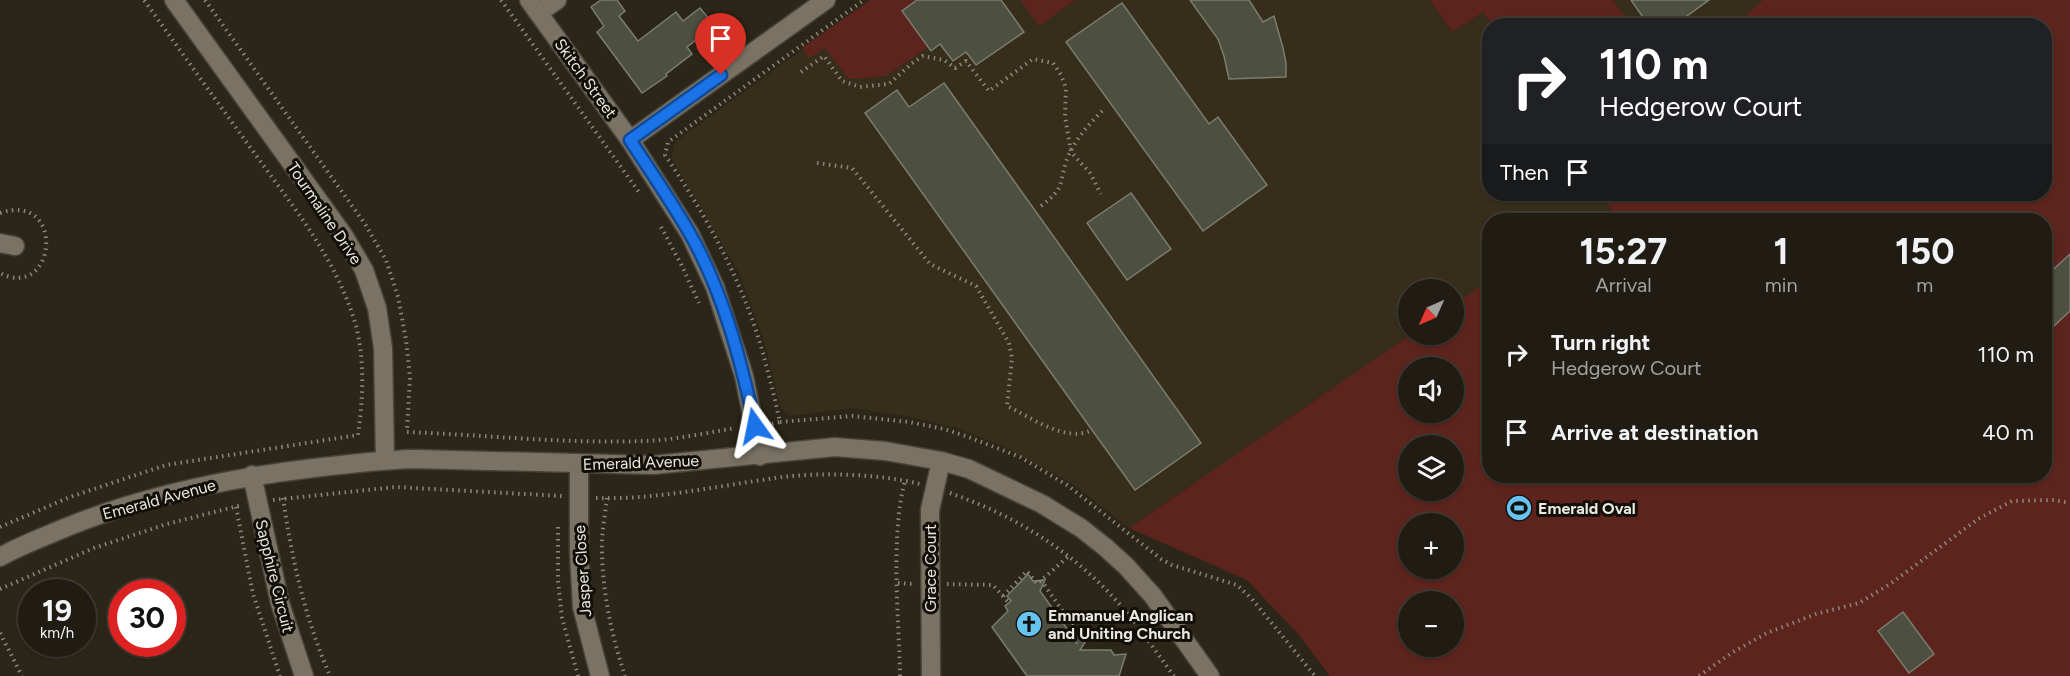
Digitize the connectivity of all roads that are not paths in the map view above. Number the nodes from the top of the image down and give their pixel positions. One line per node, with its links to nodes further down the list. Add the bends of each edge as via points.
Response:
1 (174, 0): 7 (street, Tourmaline Drive, via 344,236 364,270 377,308 383,348)
2 (557, 0): 4 (street)
3 (826, 0): 5 (street)
4 (534, 7): 5 (street, Skitch Street)
5 (630, 140): 6 (street, Skitch Street, via 690,234 715,286 744,376)
6 (760, 456): 8 (street, Emerald Avenue, via 835,447); 9 (street, Emerald Avenue, via 652,465)
7 (385, 460): 9 (street, Emerald Avenue); 10 (street, Emerald Avenue)
8 (940, 461): 14 (street, Grace Court, via 930,510); 15 (street, Emerald Avenue, via 969,469 1020,492 1094,538 1137,577)
9 (579, 464): 13 (street, Jasper Close, via 582,607)
10 (252, 476): 11 (street, Emerald Avenue, via 206,484 111,510); 12 (street, Sapphire Circuit, via 280,603)
11 (0, 557)
12 (304, 676)
13 (600, 676)
14 (931, 676)
15 (1210, 676)

